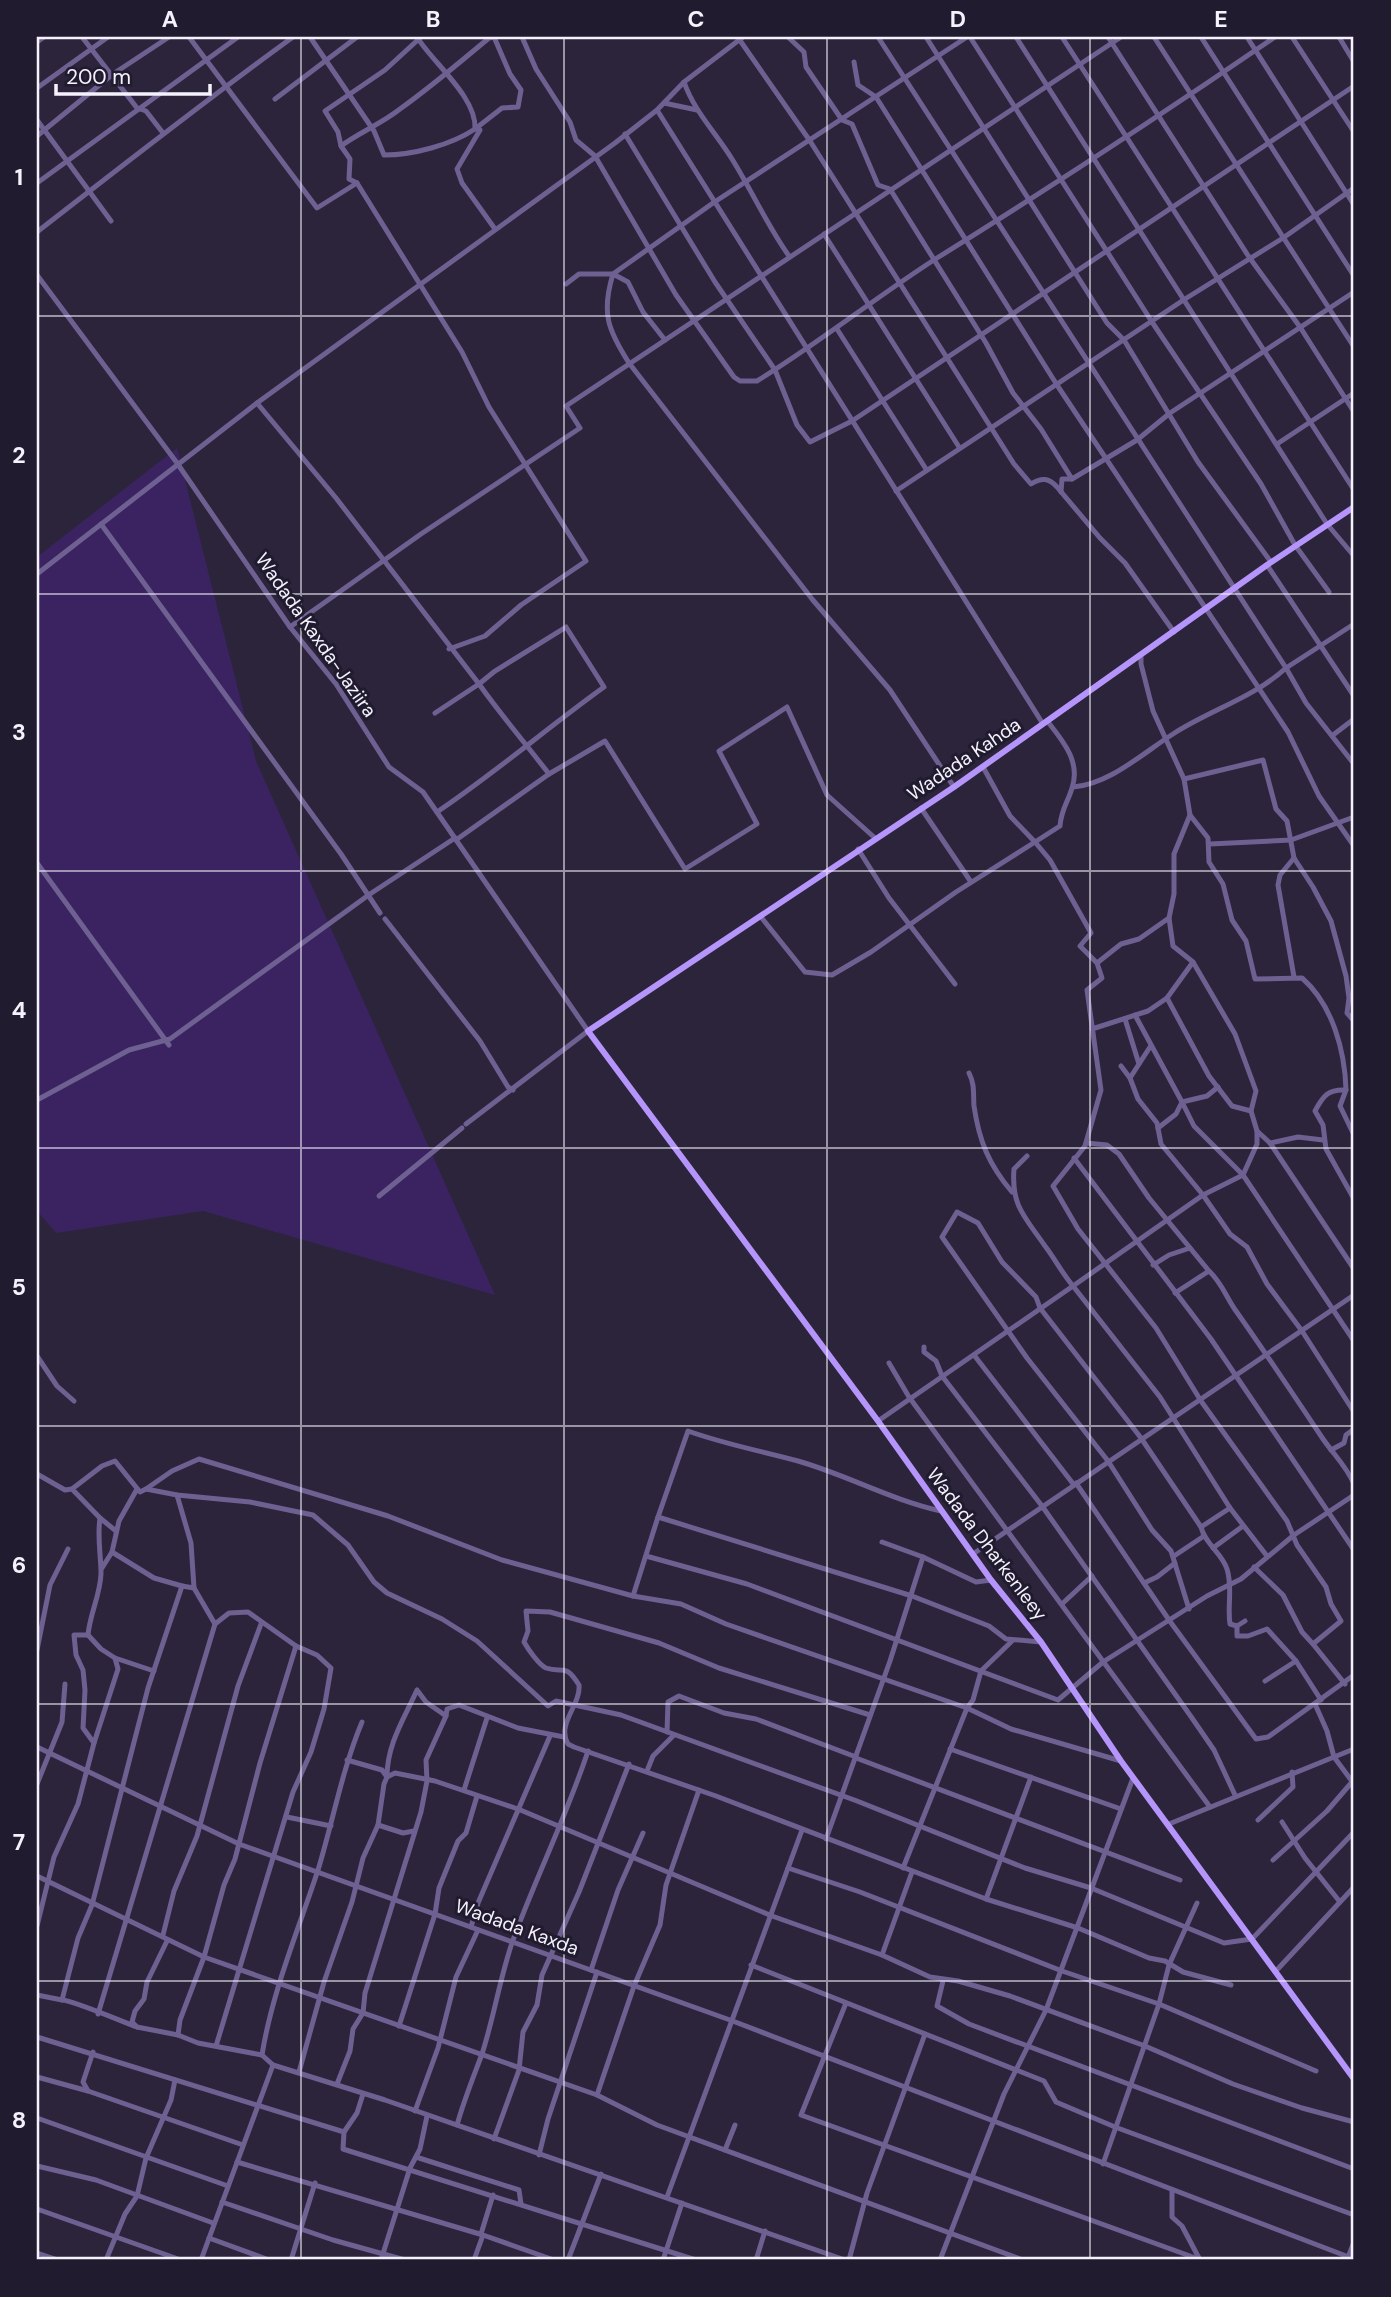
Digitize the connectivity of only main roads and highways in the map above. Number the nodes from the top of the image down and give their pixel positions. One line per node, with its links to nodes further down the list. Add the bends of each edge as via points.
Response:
1 (1354, 507): 2 (main road, Wadada Kahda, via 954,787)
2 (588, 1031): 3 (main road, Wadada Dharkenleey, via 1041,1642 1133,1778)
3 (1354, 2079)

